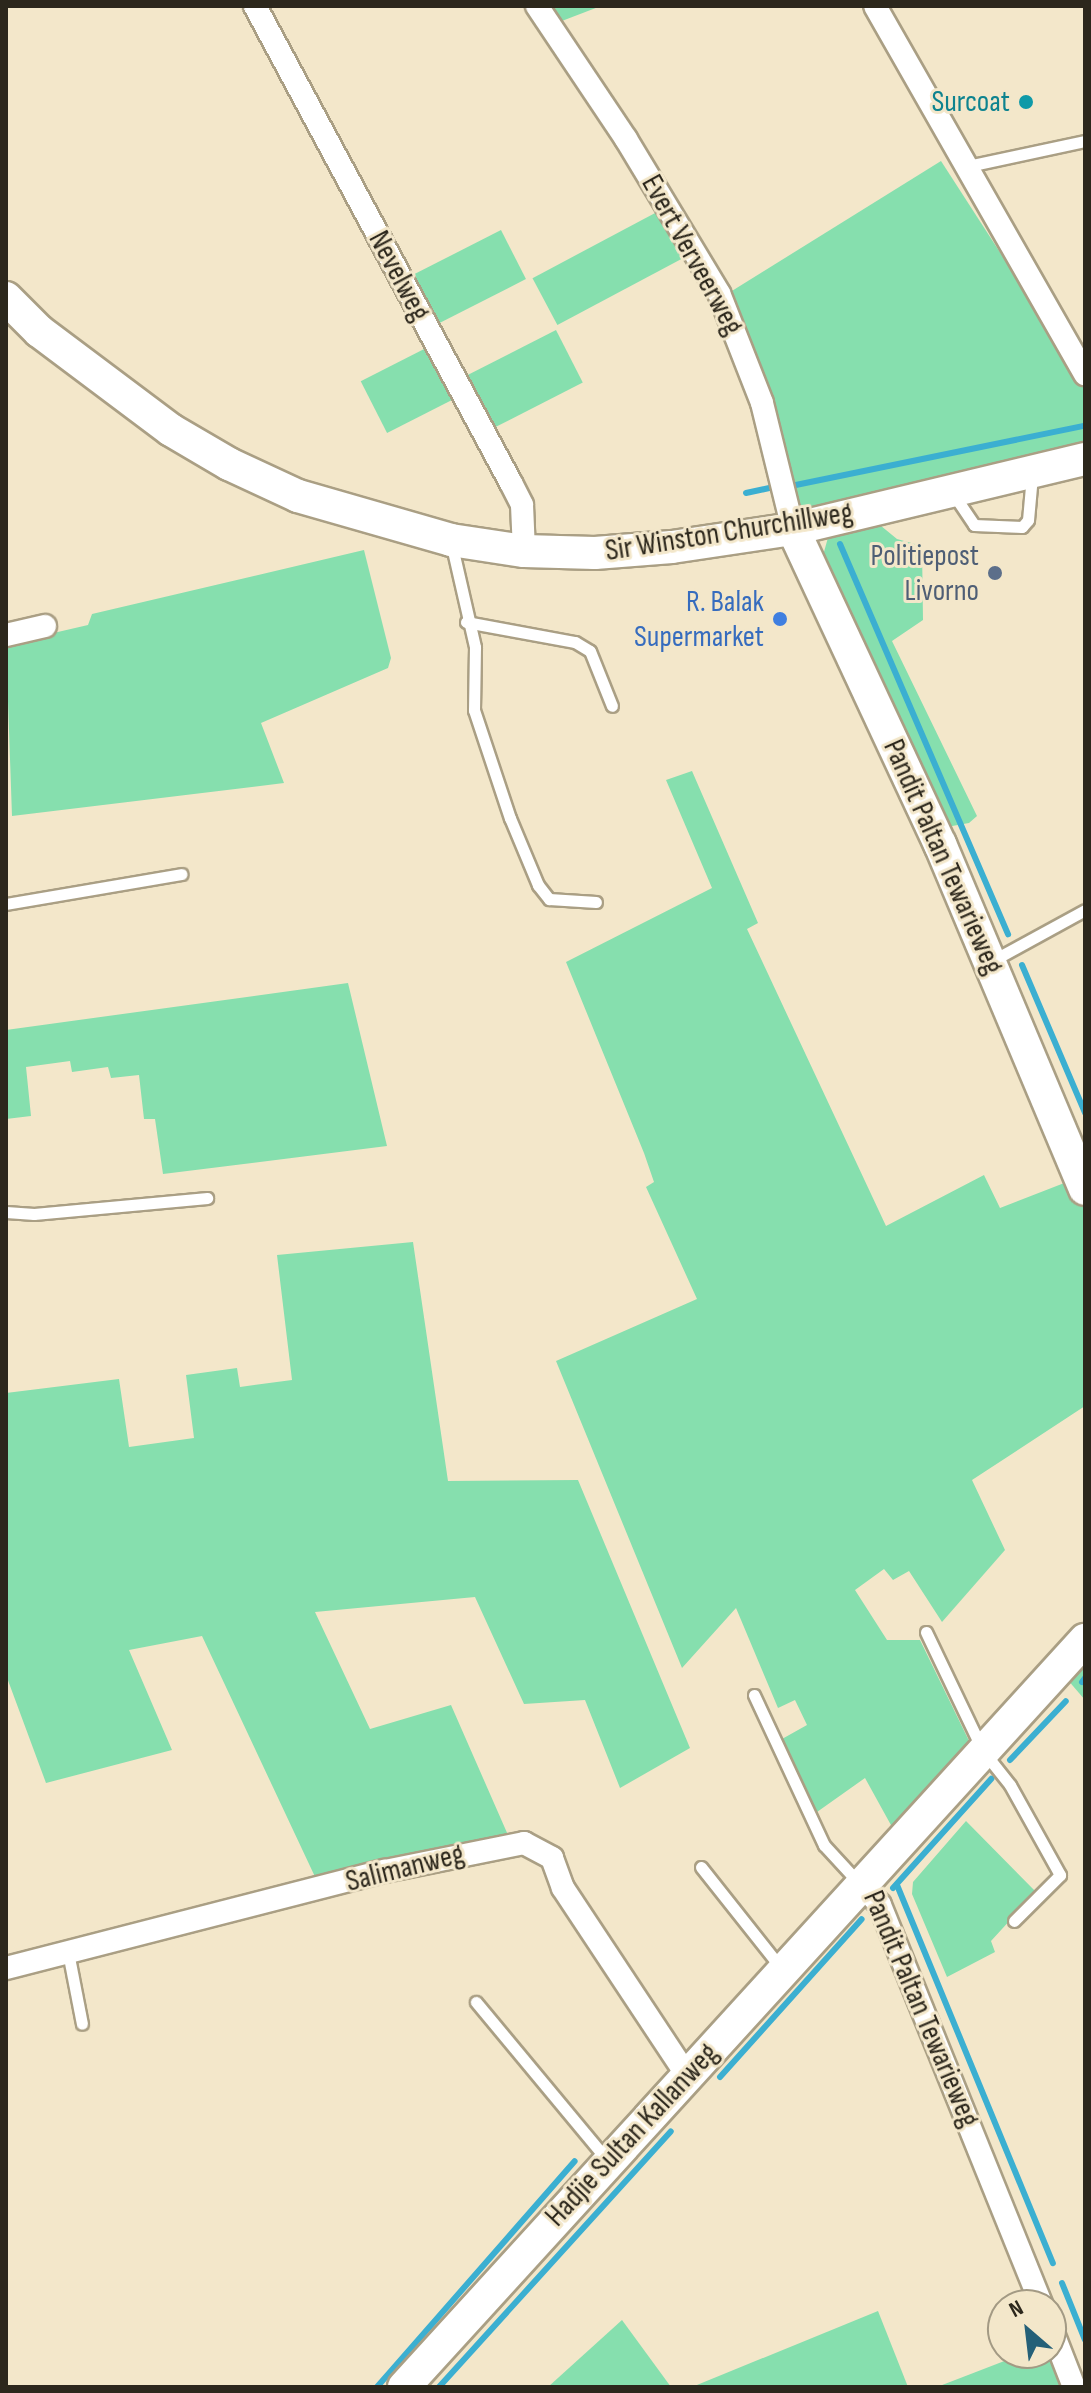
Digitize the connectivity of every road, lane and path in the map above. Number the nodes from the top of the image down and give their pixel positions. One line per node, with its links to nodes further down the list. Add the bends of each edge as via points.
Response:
1 (255, 6): 13 (street, Nevelweg, via 522,505)
2 (537, 6): 11 (street, Evert Verveerweg, via 719,293 762,403)
3 (875, 6): 5 (street)
4 (1085, 141): 5 (lane)
5 (968, 166): 7 (street)
6 (6, 298): 12 (street, Sir Winston Churchillweg, via 39,331 171,430 229,464 313,501)
7 (1085, 374)
8 (1085, 459): 9 (street, Sir Winston Churchillweg)
9 (1032, 472): 10 (street, Sir Winston Churchillweg); 10 (lane, via 1028,520 1022,527 974,525)
10 (951, 491): 11 (street, Sir Winston Churchillweg)
11 (793, 529): 13 (street, Sir Winston Churchillweg, via 672,547); 22 (street, Pandit Paltan Tewarieweg)
12 (451, 540): 13 (street, Sir Winston Churchillweg); 14 (lane)
13 (524, 551)
14 (466, 622): 17 (lane, via 575,642 590,651); 19 (lane, via 475,647 474,710 482,745 538,885 549,899)
15 (45, 626): 16 (street)
16 (6, 635)
17 (612, 706)
18 (181, 874): 20 (lane)
19 (596, 902)
20 (6, 904)
21 (1085, 910): 22 (lane)
22 (990, 962): 23 (street, Pandit Paltan Tewarieweg)
23 (1085, 1189)
24 (207, 1198): 25 (lane)
25 (6, 1212)
26 (926, 1632): 29 (lane)
27 (1085, 1640): 29 (street, Pandit Paltan Tewarieweg)
28 (754, 1695): 31 (lane, via 824,1845)
29 (983, 1751): 31 (street, Pandit Paltan Tewarieweg); 32 (lane, via 1010,1785 1060,1875)
30 (701, 1867): 35 (lane)
31 (863, 1886): 35 (street, Hadjie Sultan Kallanweg); 40 (street, Pandit Paltan Tewarieweg, via 880,1905)
32 (1014, 1921)
33 (68, 1952): 34 (street, Salimanweg); 37 (lane); 38 (street, Salimanweg, via 385,1871 524,1843 552,1858 563,1888)
34 (6, 1968)
35 (784, 1972): 38 (street, Hadjie Sultan Kallanweg)
36 (476, 2002): 39 (lane)
37 (82, 2024)
38 (687, 2075): 39 (street, Hadjie Sultan Kallanweg)
39 (608, 2161): 41 (street, Hadjie Sultan Kallanweg)
40 (1036, 2289)
41 (404, 2387)

